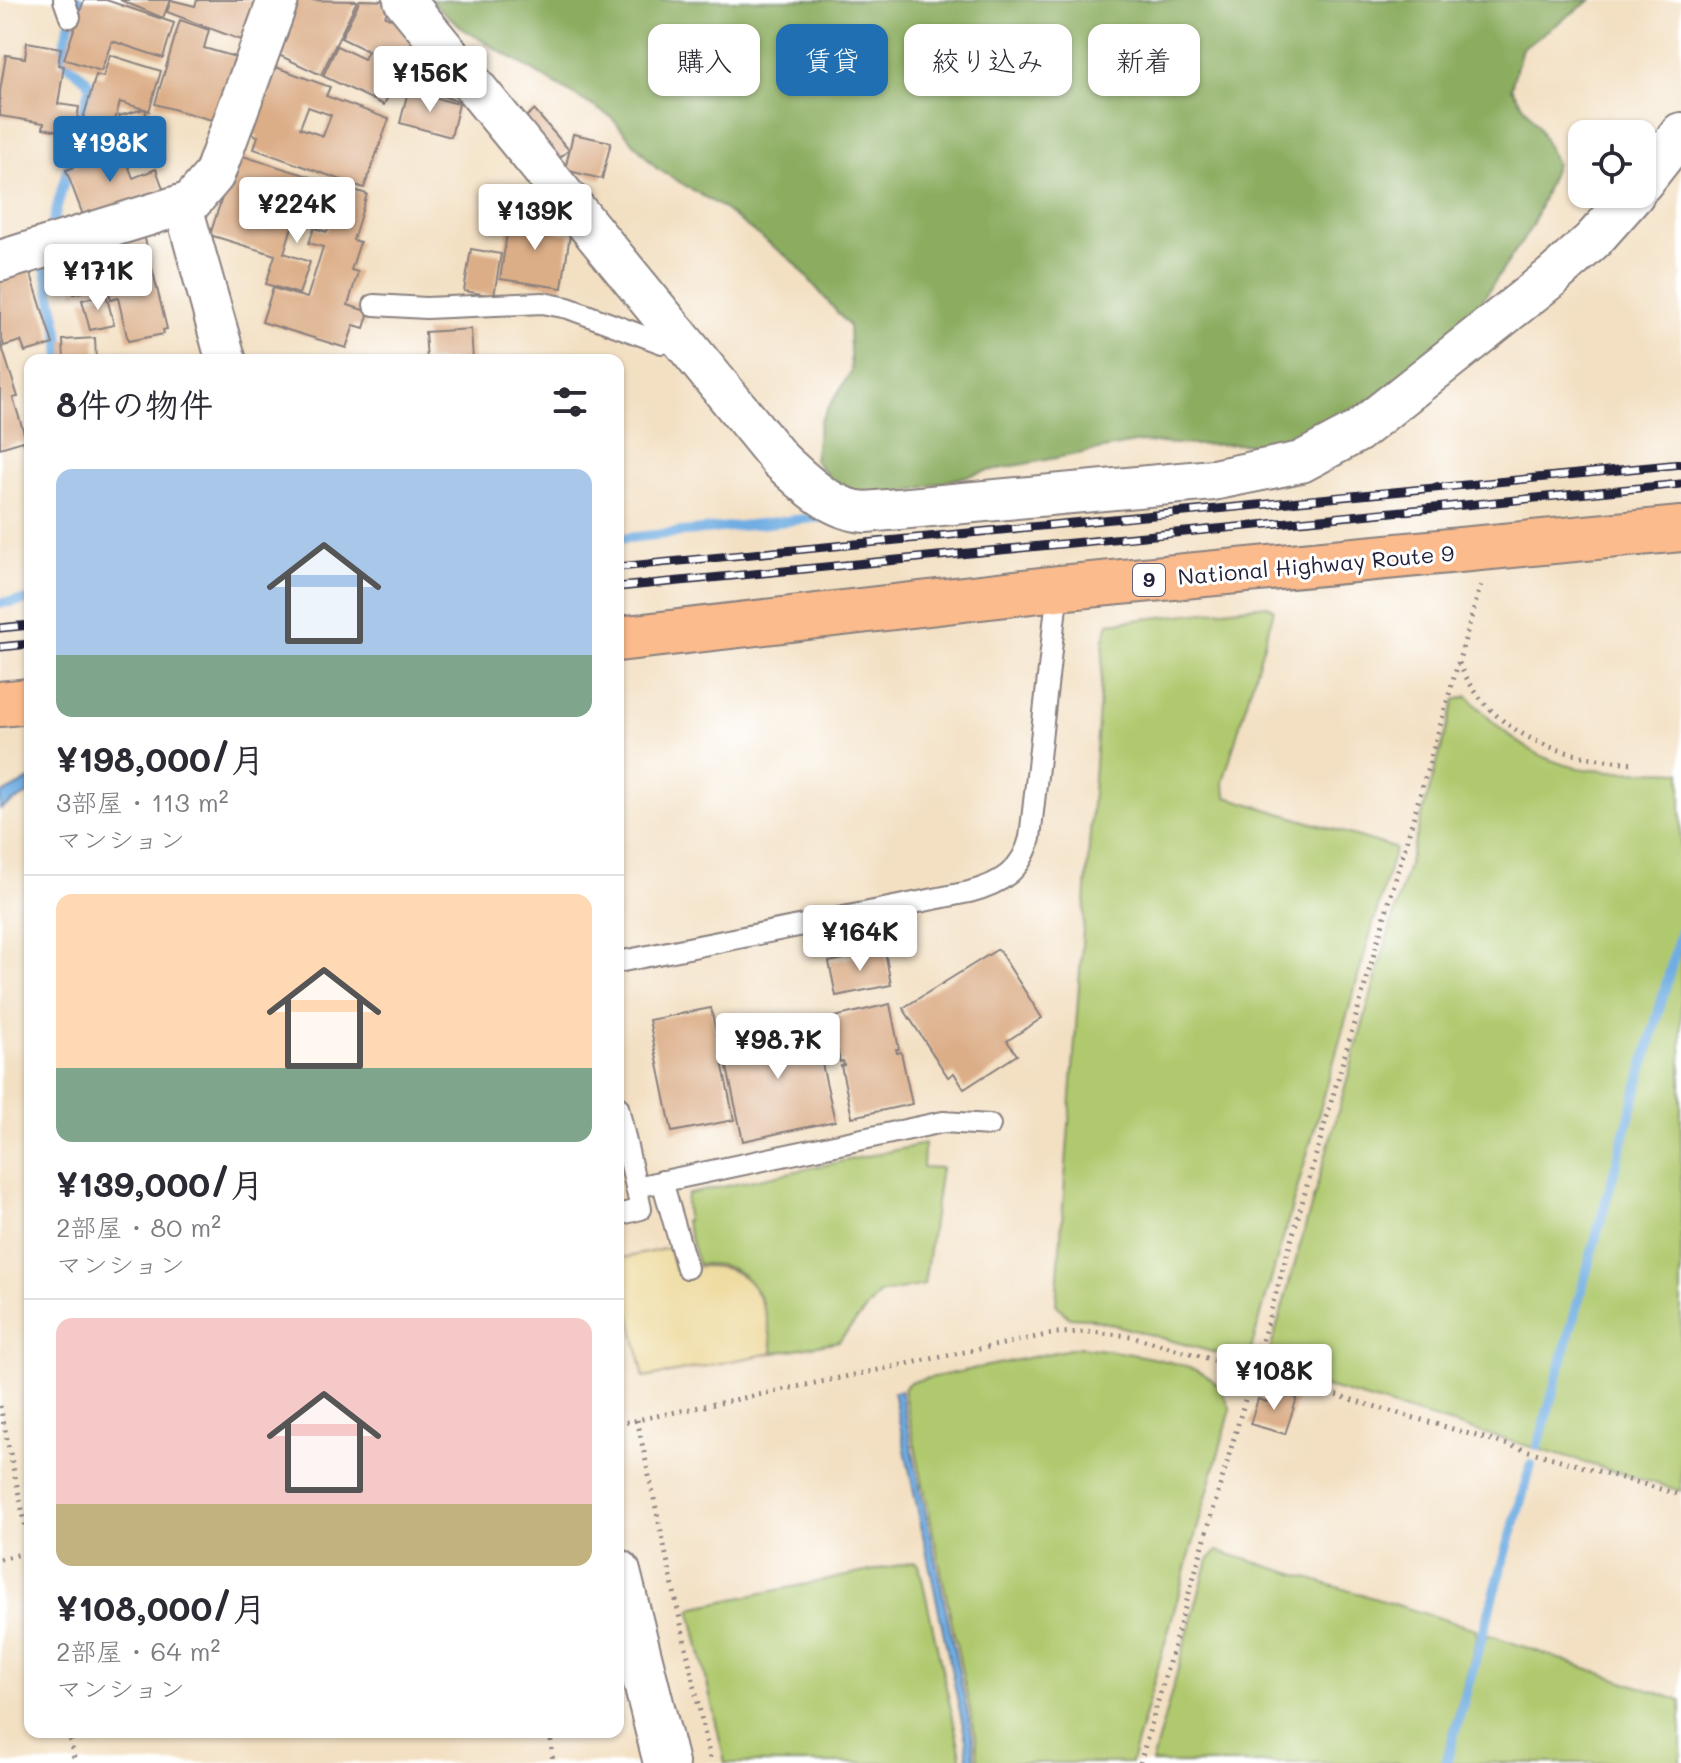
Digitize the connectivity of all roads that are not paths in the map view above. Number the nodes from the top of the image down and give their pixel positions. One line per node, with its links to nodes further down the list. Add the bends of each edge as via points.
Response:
1 (278, 0): 5 (street, via 214,175)
2 (404, 0): 9 (street)
3 (1681, 133): 4 (street)
4 (1656, 165)
5 (183, 206): 7 (street); 10 (lane); 11 (lane)
6 (1622, 208): 9 (street, via 1552,277 1357,432 1301,462 1213,480 851,511 837,507 780,460)
7 (0, 261)
8 (374, 305): 9 (lane, via 426,308 529,301 568,308 662,343)
9 (681, 339)
10 (215, 354)
11 (234, 354)
12 (1681, 529): 13 (highway, National Highway Route 9 / 9)
13 (1058, 588): 14 (highway, National Highway Route 9 / 9); 17 (lane, via 1030,838 1021,861 1004,879 969,892)
14 (624, 638)
15 (24, 702): 16 (highway)
16 (0, 704)
17 (624, 961)
18 (990, 1125): 20 (lane, via 943,1122)
19 (624, 1134): 21 (lane)
20 (662, 1181): 21 (lane); 23 (lane)
21 (636, 1187): 22 (lane, via 641,1209)
22 (624, 1213)
23 (687, 1268)
24 (624, 1596): 25 (street)
25 (666, 1763)

